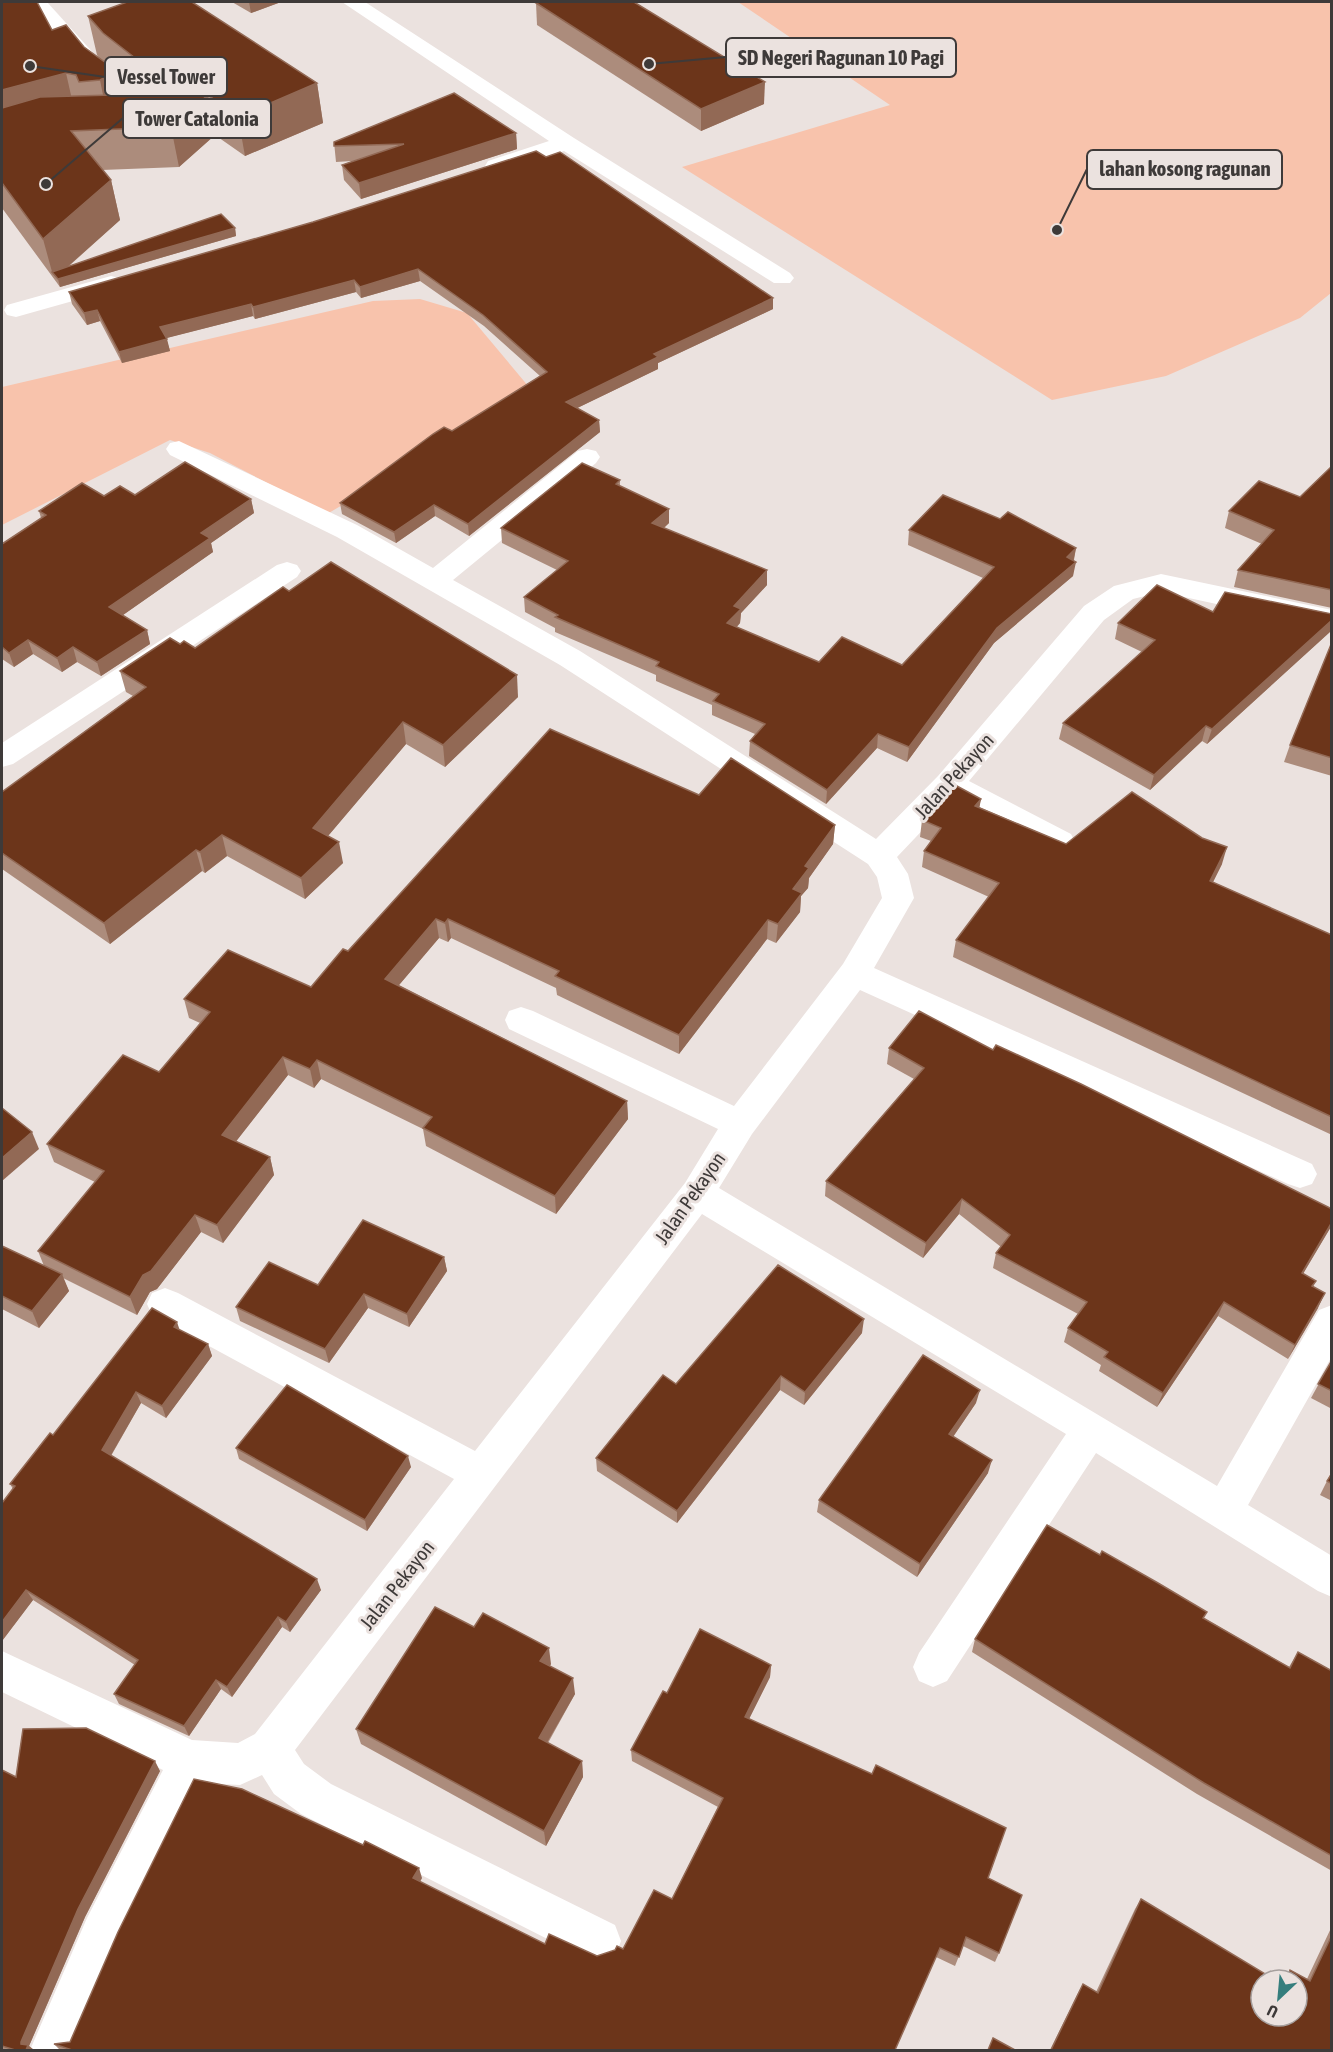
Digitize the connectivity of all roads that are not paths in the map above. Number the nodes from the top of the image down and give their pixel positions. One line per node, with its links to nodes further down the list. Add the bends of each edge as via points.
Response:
1 (36, 2): 3 (street)
2 (352, 2): 4 (street)
3 (102, 79)
4 (566, 143): 5 (street); 7 (street)
5 (476, 172)
6 (128, 278): 8 (street)
7 (782, 278)
8 (16, 310)
9 (179, 449): 12 (street, via 347,531)
10 (587, 457): 12 (street)
11 (287, 571): 14 (street)
12 (434, 581): 17 (street, via 570,658)
13 (1331, 620): 15 (street, Jalan Pekayon, via 1161,583 1124,592 1094,613)
14 (2, 757)
15 (949, 784): 16 (street); 17 (street, Jalan Pekayon)
16 (1060, 842)
17 (879, 856): 18 (street, Jalan Pekayon, via 892,874 898,898)
18 (854, 973): 20 (street, Jalan Pekayon); 21 (street)
19 (521, 1020): 20 (street)
20 (740, 1124): 22 (street, Jalan Pekayon)
21 (1300, 1174)
22 (697, 1193): 25 (street); 26 (street, Jalan Pekayon)
23 (165, 1304): 26 (street)
24 (1332, 1320): 27 (street)
25 (1090, 1430): 27 (street); 29 (street)
26 (483, 1475): 31 (street, Jalan Pekayon)
27 (1223, 1512): 28 (street)
28 (1332, 1578)
29 (933, 1667)
30 (2, 1671): 32 (street, Jalan Pekayon)
31 (270, 1749): 32 (street, Jalan Pekayon, via 240,1764); 33 (street, via 289,1779 316,1799)
32 (190, 1761): 34 (street, via 103,1934)
33 (599, 1941)
34 (53, 2050)

